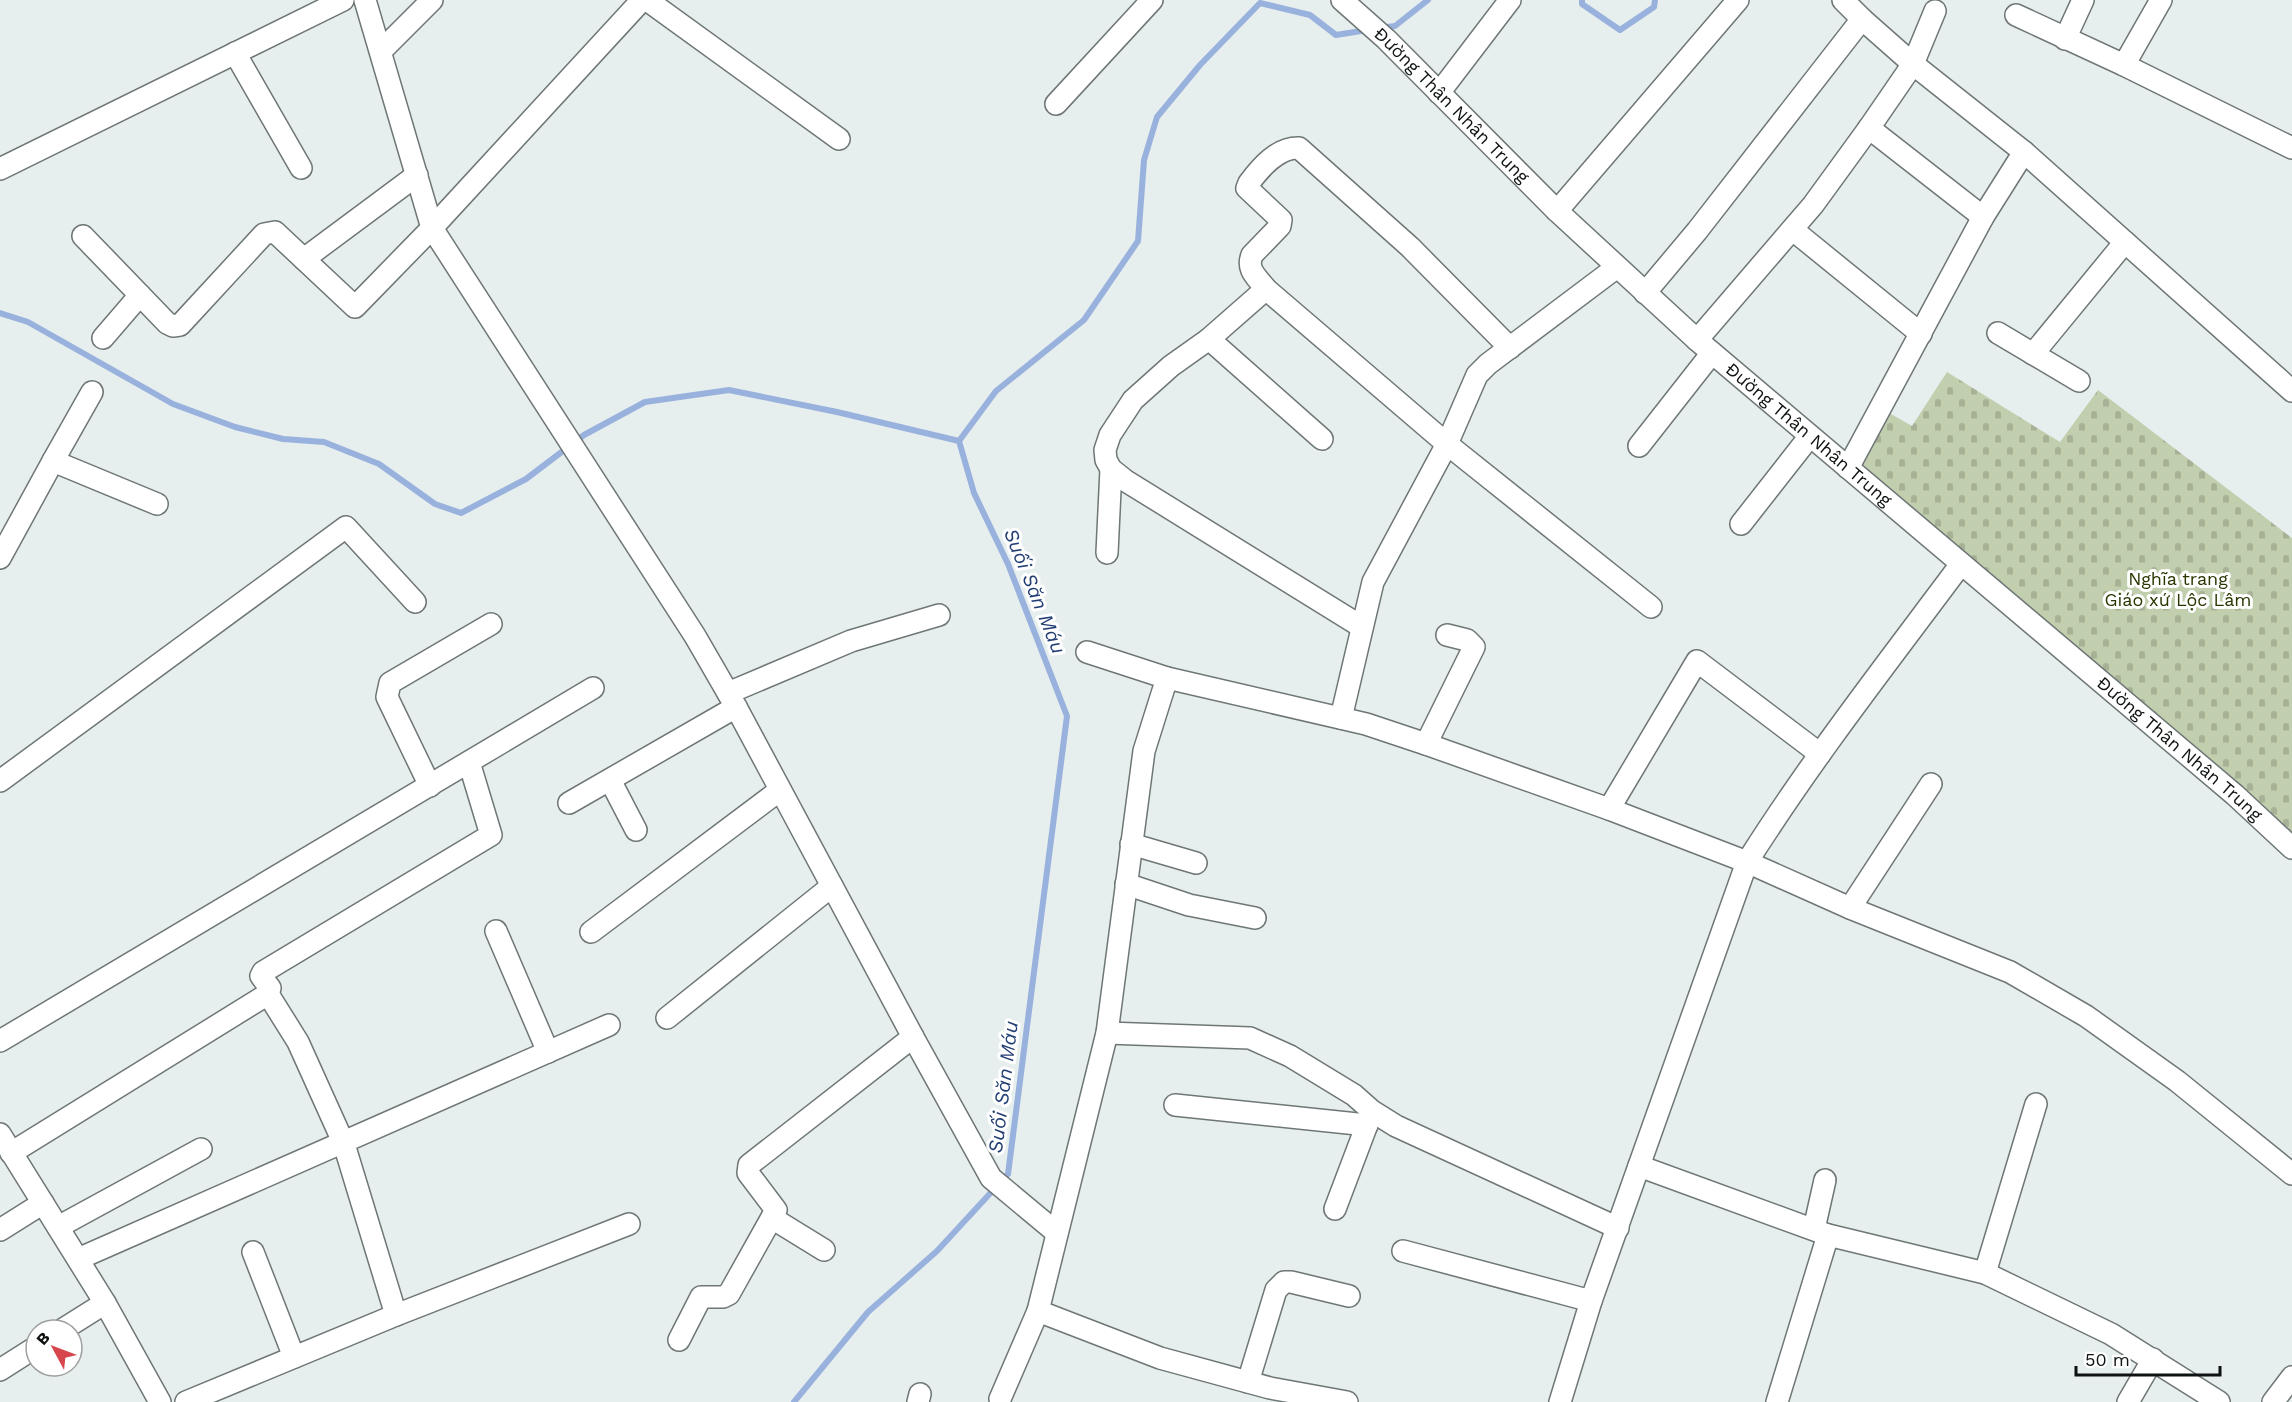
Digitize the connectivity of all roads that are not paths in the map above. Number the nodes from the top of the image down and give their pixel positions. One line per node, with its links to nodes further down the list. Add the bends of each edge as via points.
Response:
1 (344, 0): 19 (street)
2 (365, 0): 18 (street)
3 (432, 0): 18 (street)
4 (642, 0): 33 (street)
5 (647, 0): 25 (street)
6 (1152, 0): 23 (street)
7 (1342, 0): 13 (street, Đường Thân Nhân Trung)
8 (1510, 0): 22 (street)
9 (1738, 0): 31 (street)
10 (1842, 0): 16 (street)
11 (2083, 0): 17 (street)
12 (2161, 0): 21 (street)
13 (1364, 10): 22 (street, Đường Thân Nhân Trung, via 1386,39)
14 (1935, 11): 20 (street)
15 (2016, 15): 17 (street)
16 (1862, 19): 20 (street); 40 (street)
17 (2065, 39): 21 (street)
18 (381, 51): 30 (street)
19 (235, 53): 28 (street); 29 (street)
20 (1913, 64): 24 (street); 27 (street)
21 (2124, 65): 26 (street)
22 (1439, 93): 31 (street, Đường Thân Nhân Trung)
23 (1056, 104)
24 (1869, 128): 32 (street); 34 (street)
25 (839, 139)
26 (2292, 148)
27 (2024, 152): 32 (street); 36 (street)
28 (301, 168)
29 (0, 169)
30 (417, 175): 33 (street); 37 (street)
31 (1557, 211): 38 (street, Đường Thân Nhân Trung)
32 (1983, 217): 43 (street)
33 (432, 228): 37 (street, via 355,307); 73 (street, via 695,636)
34 (1793, 230): 43 (street); 46 (street)
35 (83, 236): 41 (street)
36 (2125, 242): 48 (street); 50 (street)
37 (304, 259): 41 (street, via 274,232 264,234 180,325 167,323)
38 (1617, 267): 40 (street, Đường Thân Nhân Trung); 47 (street)
39 (1266, 289): 45 (street); 47 (street, via 1250,269 1250,260 1281,220 1247,188 1280,151 1299,148 1410,247); 54 (street)
40 (1645, 293): 46 (street, Đường Thân Nhân Trung)
41 (140, 295): 44 (street)
42 (1998, 333): 48 (street)
43 (1921, 334): 57 (street)
44 (103, 338)
45 (1209, 339): 53 (street); 58 (street, via 1133,400 1105,450)
46 (1704, 346): 52 (street, Đường Thân Nhân Trung); 55 (street)
47 (1510, 348): 54 (street, via 1477,375)
48 (2033, 354): 49 (street)
49 (2079, 381)
50 (2292, 391)
51 (92, 392): 56 (street)
52 (1810, 436): 57 (street, Đường Thân Nhân Trung); 60 (street)
53 (1322, 439)
54 (1447, 444): 65 (street); 68 (street, via 1373,582)
55 (1639, 446)
56 (53, 461): 59 (street); 62 (street)
57 (1848, 468): 63 (street, Đường Thân Nhân Trung)
58 (1111, 469): 61 (street); 68 (street)
59 (157, 504)
60 (1741, 524)
61 (1107, 553)
62 (0, 558)
63 (1961, 564): 76 (street); 87 (street, Đường Thân Nhân Trung, via 2235,795)
64 (415, 602): 79 (street, via 346,527)
65 (1651, 607)
66 (939, 615): 73 (street, via 851,641)
67 (490, 624): 81 (street, via 390,683 387,690)
68 (1362, 627): 74 (street)
69 (1447, 635): 75 (street, via 1467,640 1474,647)
70 (1087, 652): 71 (street)
71 (1167, 678): 74 (street); 86 (street, via 1144,751)
72 (593, 688): 77 (street)
73 (732, 700): 78 (street); 82 (street)
74 (1341, 718): 75 (street)
75 (1426, 744): 84 (street)
76 (1821, 753): 84 (street, via 1696,661); 88 (street)
77 (469, 762): 81 (street); 96 (street, via 491,835 263,972 261,976 270,988)
78 (610, 780): 83 (street); 85 (street)
79 (0, 782)
80 (1931, 784): 92 (street)
81 (430, 786): 101 (street)
82 (780, 790): 91 (street); 95 (street)
83 (569, 803)
84 (1609, 809): 88 (street)
85 (636, 830)
86 (1131, 844): 89 (street); 90 (street)
87 (2292, 848)
88 (1747, 862): 92 (street); 110 (street)
89 (1196, 863)
90 (1126, 884): 93 (street, via 1189,905); 99 (street)
91 (831, 886): 97 (street); 100 (street)
92 (1850, 908): 111 (street, via 2010,972 2086,1016 2176,1081)
93 (1255, 918)
94 (496, 931): 102 (street)
95 (591, 932)
96 (268, 994): 107 (street, via 298,1041); 109 (street)
97 (667, 1018)
98 (609, 1025): 102 (street)
99 (1107, 1033): 105 (street, via 1256,1040 1354,1095); 121 (street)
100 (913, 1037): 115 (street, via 749,1165 751,1178 776,1210); 121 (street, via 998,1185)
101 (0, 1041)
102 (548, 1052): 107 (street)
103 (2036, 1104): 126 (street)
104 (1175, 1105): 105 (street)
105 (1369, 1118): 114 (street); 118 (street, via 1396,1126)
106 (0, 1134): 109 (street)
107 (344, 1144): 125 (street); 131 (street)
108 (201, 1149): 117 (street)
109 (11, 1153): 113 (street)
110 (1639, 1166): 118 (street); 120 (street)
111 (2292, 1174)
112 (1825, 1180): 120 (street)
113 (43, 1203): 117 (street); 119 (street)
114 (1335, 1209)
115 (772, 1218): 122 (street); 133 (street, via 729,1294 701,1297)
116 (629, 1224): 131 (street)
117 (58, 1227): 125 (street)
118 (1618, 1228): 128 (street)
119 (0, 1230)
120 (1821, 1232): 126 (street); 146 (street)
121 (1057, 1233): 130 (street)
122 (824, 1250)
123 (1402, 1251): 128 (street)
124 (253, 1252): 135 (street)
125 (78, 1259): 129 (street)
126 (1984, 1273): 136 (street, via 2082,1319)
127 (1349, 1296): 139 (street, via 1291,1282 1281,1284)
128 (1591, 1301): 145 (street)
129 (105, 1303): 132 (street); 142 (street)
130 (1038, 1311): 139 (street, via 1160,1358); 141 (street)
131 (396, 1315): 135 (street)
132 (81, 1318)
133 (679, 1340)
134 (24, 1355): 137 (street)
135 (294, 1357): 143 (street)
136 (2153, 1359): 147 (street); 148 (street)
137 (0, 1370)
138 (2292, 1377): 149 (street)
139 (1248, 1382): 140 (street)
140 (1269, 1395): 144 (street)
141 (1000, 1400)
142 (160, 1402)
143 (186, 1402)
144 (1347, 1402)
145 (1560, 1402)
146 (1777, 1402)
147 (2128, 1402)
148 (2219, 1402)
149 (2273, 1402)

